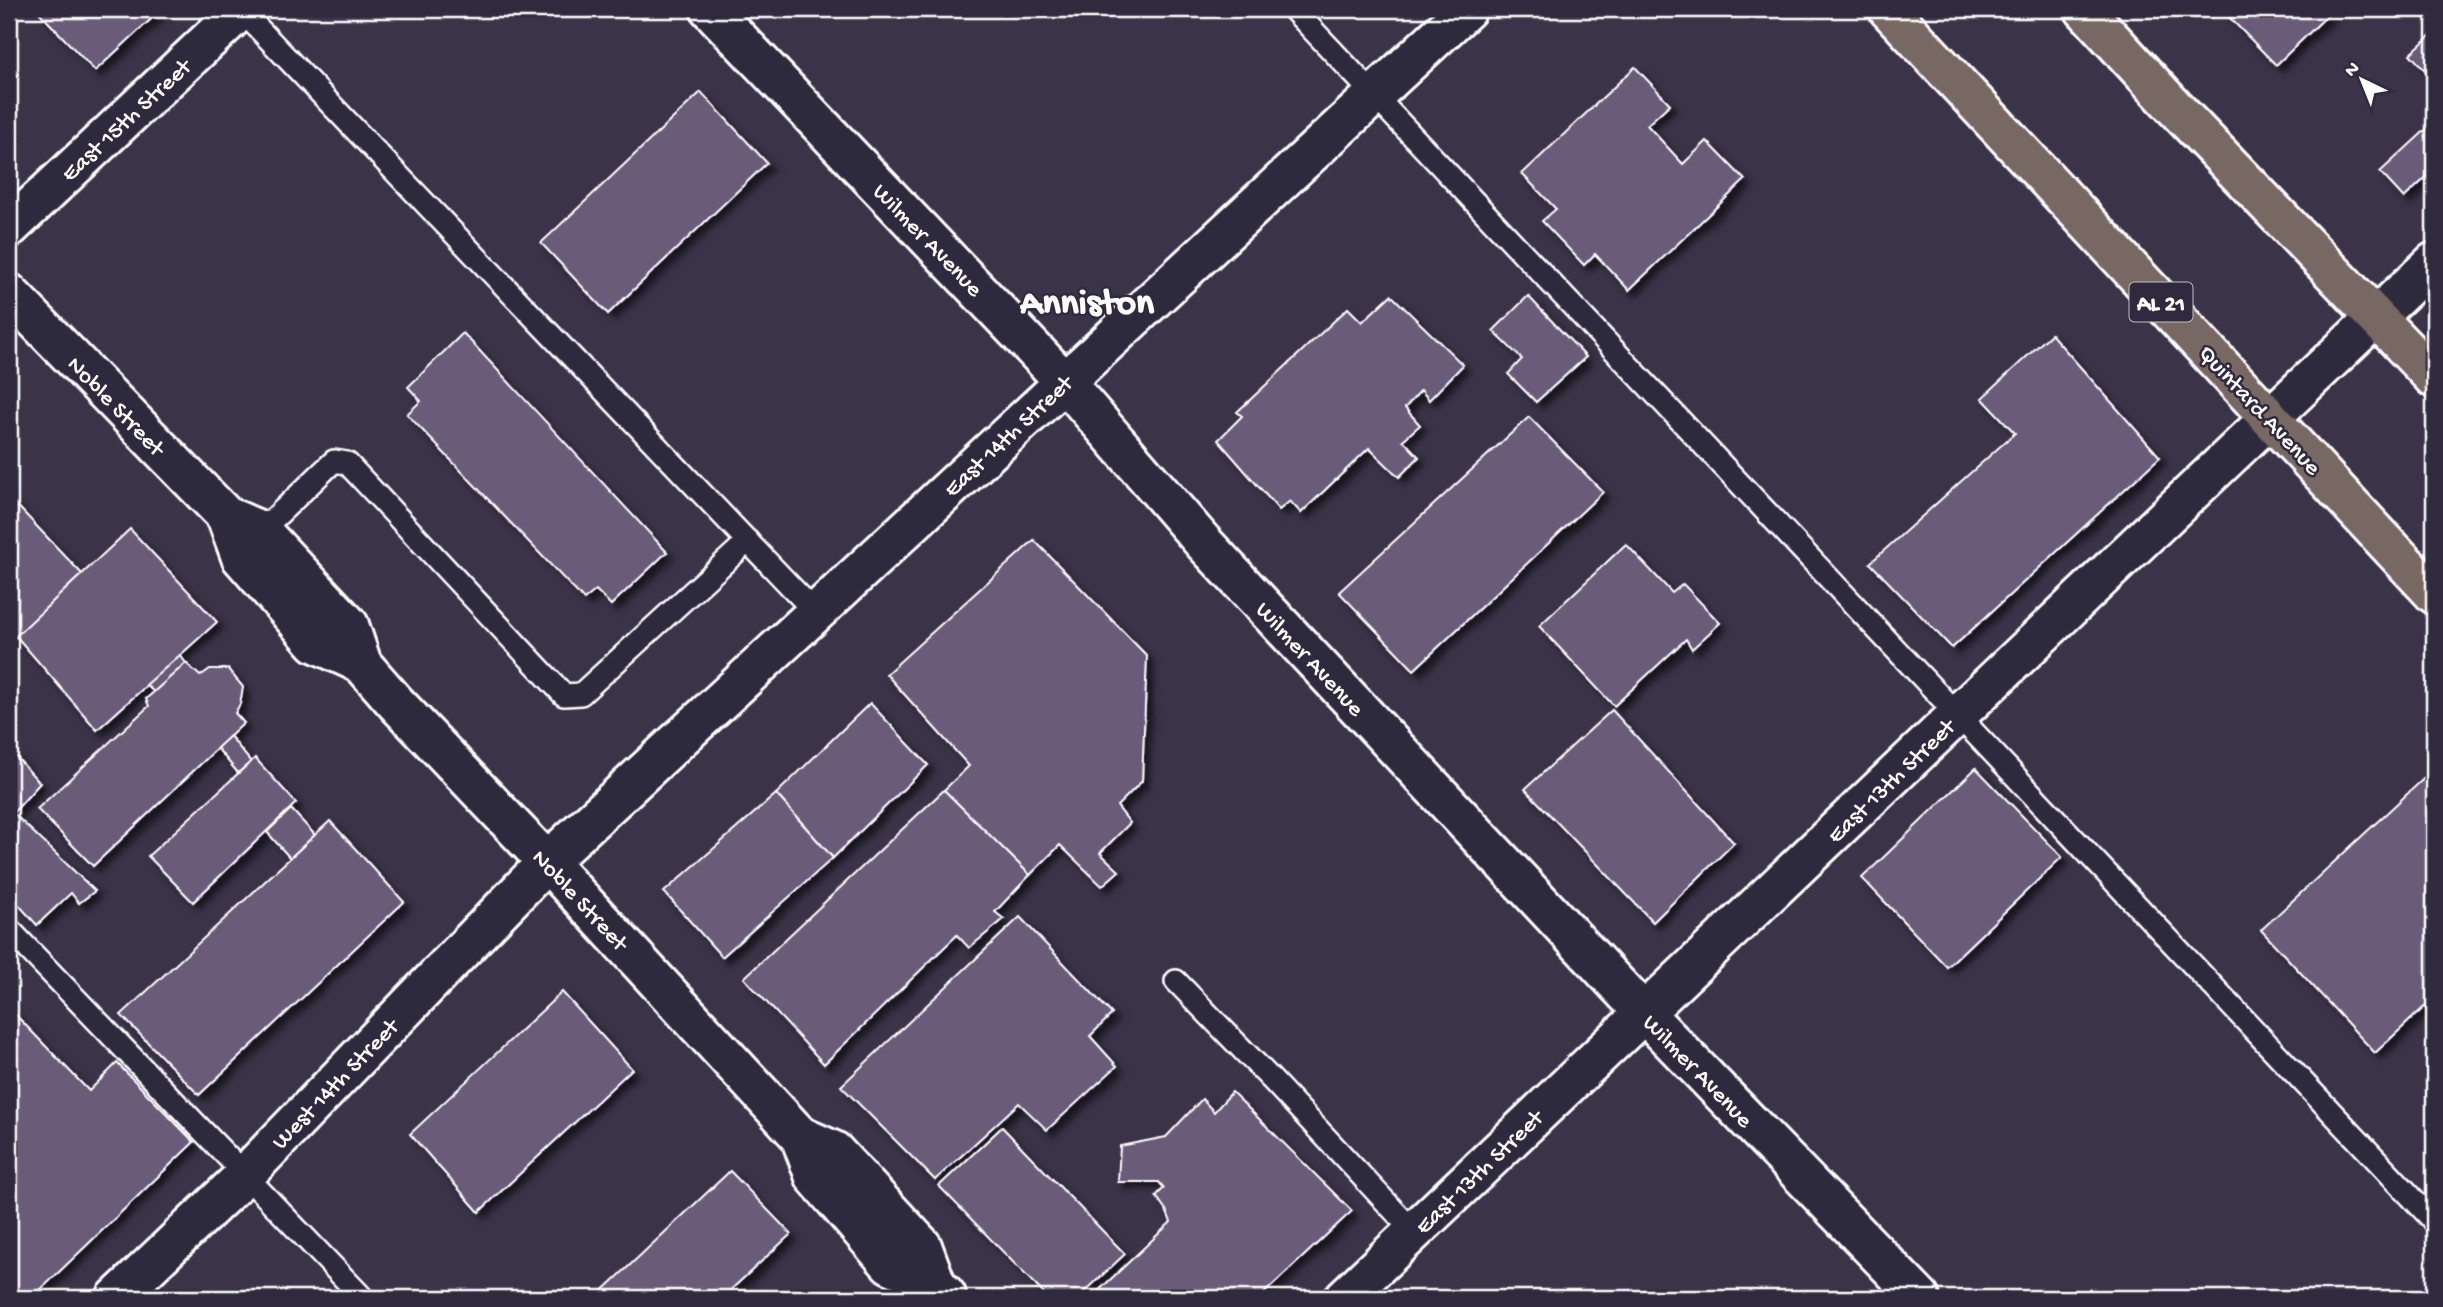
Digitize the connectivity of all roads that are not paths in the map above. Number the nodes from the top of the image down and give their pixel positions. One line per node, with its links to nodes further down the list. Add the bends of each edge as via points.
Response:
1 (241, 9): 8 (street, East 15th Street); 17 (lane)
2 (710, 9): 13 (street, Wilmer Avenue)
3 (1293, 9): 7 (lane)
4 (1468, 9): 7 (street, East 14th Street)
5 (1888, 9): 14 (highway, Quintard Avenue / AL 21)
6 (2084, 9): 11 (highway)
7 (1375, 94): 13 (street, East 14th Street); 21 (lane)
8 (9, 228)
9 (2434, 262): 11 (street, East 13th Street)
10 (9, 293): 15 (street, Noble Street)
11 (2376, 316): 12 (highway); 14 (street, East 13th Street)
12 (2434, 378)
13 (1065, 382): 19 (street, East 14th Street); 25 (street, Wilmer Avenue, via 1203,542)
14 (2270, 419): 18 (highway, Quintard Avenue / AL 21); 21 (street, East 13th Street)
15 (226, 516): 16 (street, Noble Street); 20 (street, Noble Street, via 240,557 316,643)
16 (261, 531): 17 (lane, via 334,461 346,463 564,695 580,694); 20 (street, Noble Street, via 349,625)
17 (748, 541): 19 (lane)
18 (2434, 594)
19 (816, 613): 22 (street, East 14th Street)
20 (362, 664): 22 (street, Noble Street)
21 (1958, 715): 25 (street, East 13th Street); 27 (lane)
22 (547, 862): 26 (street, West 14th Street); 29 (street, Noble Street, via 800,1136 815,1177 890,1264)
23 (9, 929): 26 (lane)
24 (1176, 981): 28 (lane)
25 (1644, 1013): 28 (street, East 13th Street); 33 (street, Wilmer Avenue)
26 (245, 1175): 31 (street, West 14th Street); 32 (lane)
27 (2434, 1221)
28 (1414, 1232): 30 (street, East 13th Street)
29 (942, 1291)
30 (1361, 1293)
31 (117, 1298)
32 (363, 1298)
33 (1920, 1298)

